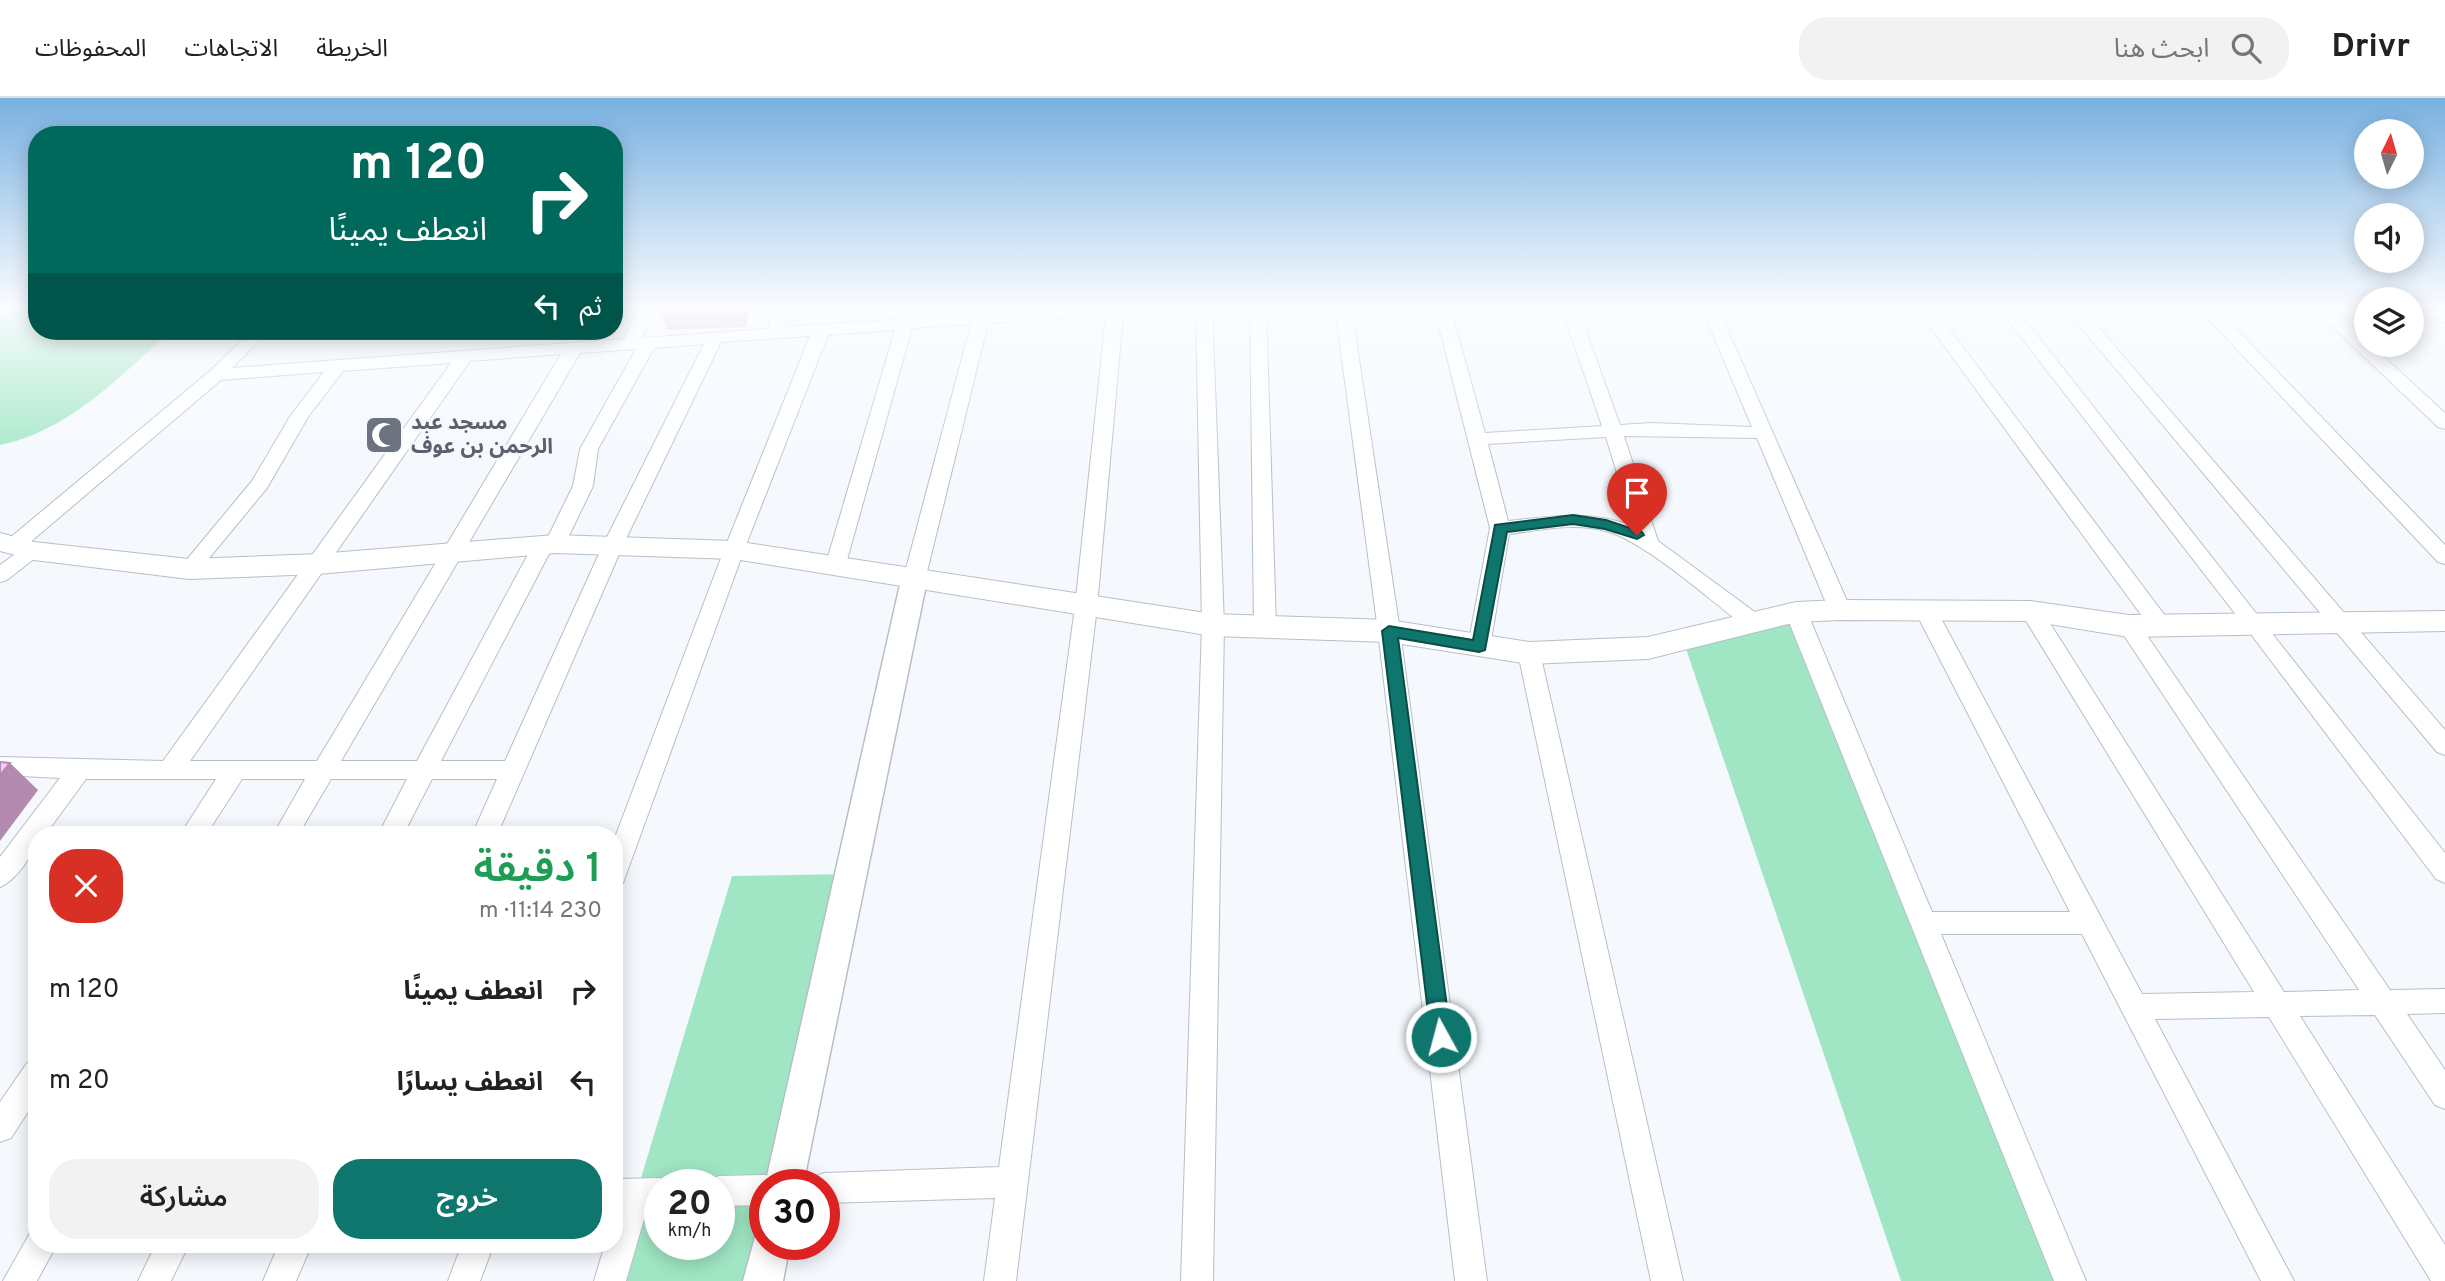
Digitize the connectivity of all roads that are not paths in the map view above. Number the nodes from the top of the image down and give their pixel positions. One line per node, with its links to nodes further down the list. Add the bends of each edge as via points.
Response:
1 (230, 361): 23 (street)
2 (405, 361): 22 (street)
3 (461, 361): 36 (street)
4 (566, 361): 34 (street)
5 (631, 361): 30 (street, via 589,449 583,486)
6 (704, 361): 31 (street)
7 (809, 361): 33 (street)
8 (894, 361): 37 (street)
9 (959, 361): 40 (street)
10 (1110, 361): 41 (street)
11 (1206, 361): 50 (street)
12 (1259, 361): 51 (street)
13 (1351, 361): 54 (street)
14 (1457, 361): 27 (street)
15 (1588, 361): 25 (street)
16 (1733, 361): 26 (street)
17 (1964, 361): 53 (street)
18 (2048, 361): 49 (street)
19 (2118, 361): 48 (street)
20 (2257, 361): 35 (street)
21 (2378, 361): 24 (street)
22 (338, 366): 23 (street); 38 (street, via 300,415 260,484)
23 (216, 375): 32 (street)
24 (2445, 423)
25 (1613, 432): 26 (street); 27 (street); 29 (street)
26 (1765, 433): 43 (street)
27 (1479, 439): 28 (street)
28 (1500, 528): 29 (street, via 1573,520 1606,524); 55 (street)
29 (1649, 544): 47 (street)
30 (549, 545): 31 (main road); 34 (main road); 63 (street)
31 (613, 545): 33 (main road); 64 (street)
32 (11, 547): 38 (main road); 39 (street)
33 (734, 550): 37 (main road); 71 (street)
34 (453, 553): 36 (main road); 62 (street)
35 (2445, 557)
36 (318, 564): 38 (main road); 60 (street)
37 (835, 567): 40 (main road)
38 (189, 569)
39 (0, 575)
40 (914, 580): 41 (main road); 83 (street)
41 (1086, 607): 50 (main road); 84 (street)
42 (1925, 609): 43 (main road); 44 (main road); 75 (street)
43 (1840, 610): 45 (main road)
44 (2031, 611): 52 (main road); 78 (street)
45 (1796, 612): 47 (main road); 74 (street)
46 (2445, 621): 48 (main road)
47 (1755, 623): 56 (main road, via 1648,648)
48 (2342, 623): 49 (main road); 57 (street)
49 (2255, 624): 53 (main road); 72 (street)
50 (1213, 625): 51 (main road); 102 (street)
51 (1265, 626): 54 (main road)
52 (2129, 626): 53 (main road); 77 (street)
53 (2161, 626)
54 (1389, 631): 55 (main road); 103 (street)
55 (1479, 646): 56 (main road)
56 (1530, 653): 104 (street)
57 (2445, 746)
58 (0, 766): 59 (street)
59 (80, 770): 60 (street); 65 (street)
60 (170, 770): 61 (street)
61 (235, 770): 62 (street); 66 (street)
62 (324, 770): 63 (street); 67 (street)
63 (424, 770): 64 (street); 68 (street)
64 (514, 770): 69 (street)
65 (38, 826)
66 (198, 826)
67 (290, 826)
68 (395, 826)
69 (488, 826)
70 (28, 839): 73 (street)
71 (623, 851)
72 (2445, 872)
73 (0, 876)
74 (1922, 923): 75 (street); 105 (street)
75 (2092, 923): 79 (street)
76 (2445, 1001): 77 (street)
77 (2382, 1002): 78 (street); 81 (street)
78 (2276, 1004): 79 (street); 94 (street)
79 (2136, 1007): 106 (street)
80 (28, 1086): 82 (street)
81 (2445, 1095)
82 (0, 1128)
83 (787, 1169)
84 (1013, 1182): 85 (street); 101 (street)
85 (840, 1187)
86 (637, 1194): 87 (street)
87 (623, 1239)
88 (36, 1253): 95 (street)
89 (168, 1253): 96 (street)
90 (292, 1253): 97 (street)
91 (475, 1253): 98 (street)
92 (619, 1253): 99 (street)
93 (768, 1260): 100 (street)
94 (2445, 1274)
95 (19, 1281)
96 (154, 1281)
97 (279, 1281)
98 (464, 1281)
99 (610, 1281)
100 (763, 1281)
101 (1000, 1281)
102 (1197, 1281)
103 (1471, 1281)
104 (1667, 1281)
105 (2070, 1281)
106 (2278, 1281)

